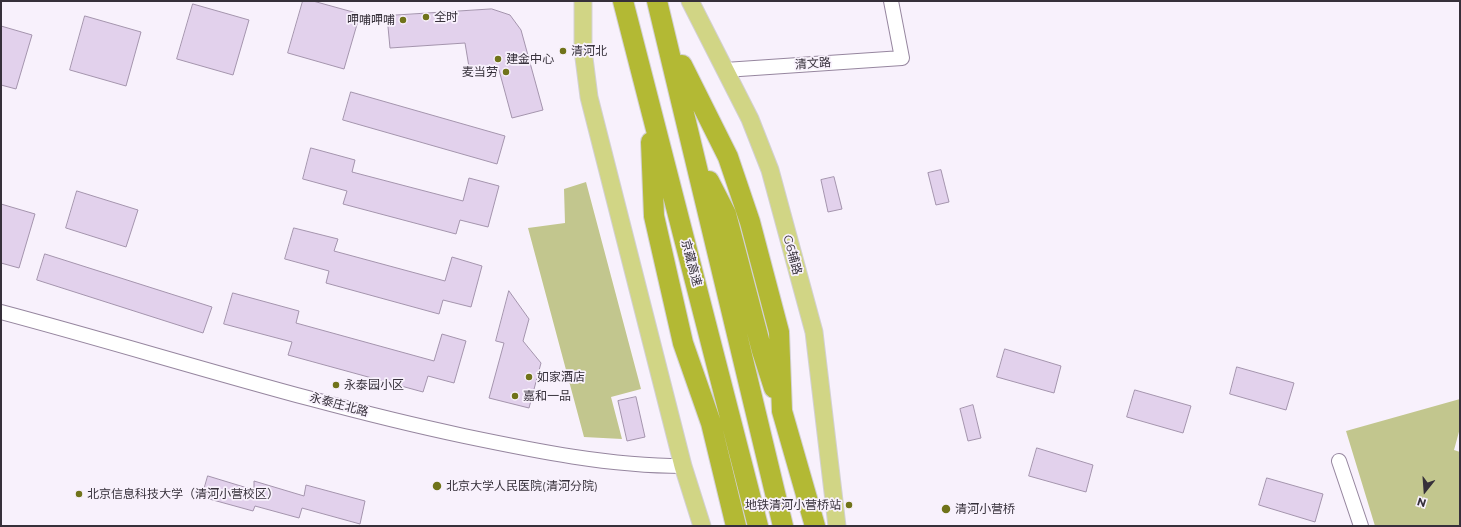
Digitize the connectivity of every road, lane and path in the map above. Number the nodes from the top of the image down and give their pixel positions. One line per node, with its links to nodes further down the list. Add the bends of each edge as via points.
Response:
1 (583, 1): 13 (main road, via 583,44 589,97)
2 (623, 1): 8 (highway, 京藏高速)
3 (657, 1): 6 (highway)
4 (690, 1): 7 (main road, G6辅路)
5 (891, 1): 7 (street, 清文路, via 902,58)
6 (667, 36): 9 (highway); 11 (highway, via 728,157 750,222 779,332)
7 (725, 70): 19 (main road, G6辅路, via 750,118 770,170 814,332)
8 (650, 104): 15 (highway, via 654,216 683,343 711,423); 16 (highway, 京藏高速)
9 (693, 147): 11 (highway, via 726,214 762,351); 17 (highway)
10 (1, 312): 13 (street, 永泰庄北路, via 408,424 555,455)
11 (782, 411): 18 (highway)
12 (1338, 461): 20 (street)
13 (683, 466): 14 (main road)
14 (702, 526)
15 (736, 526)
16 (758, 526)
17 (783, 526)
18 (815, 526)
19 (838, 526)
20 (1361, 526)

